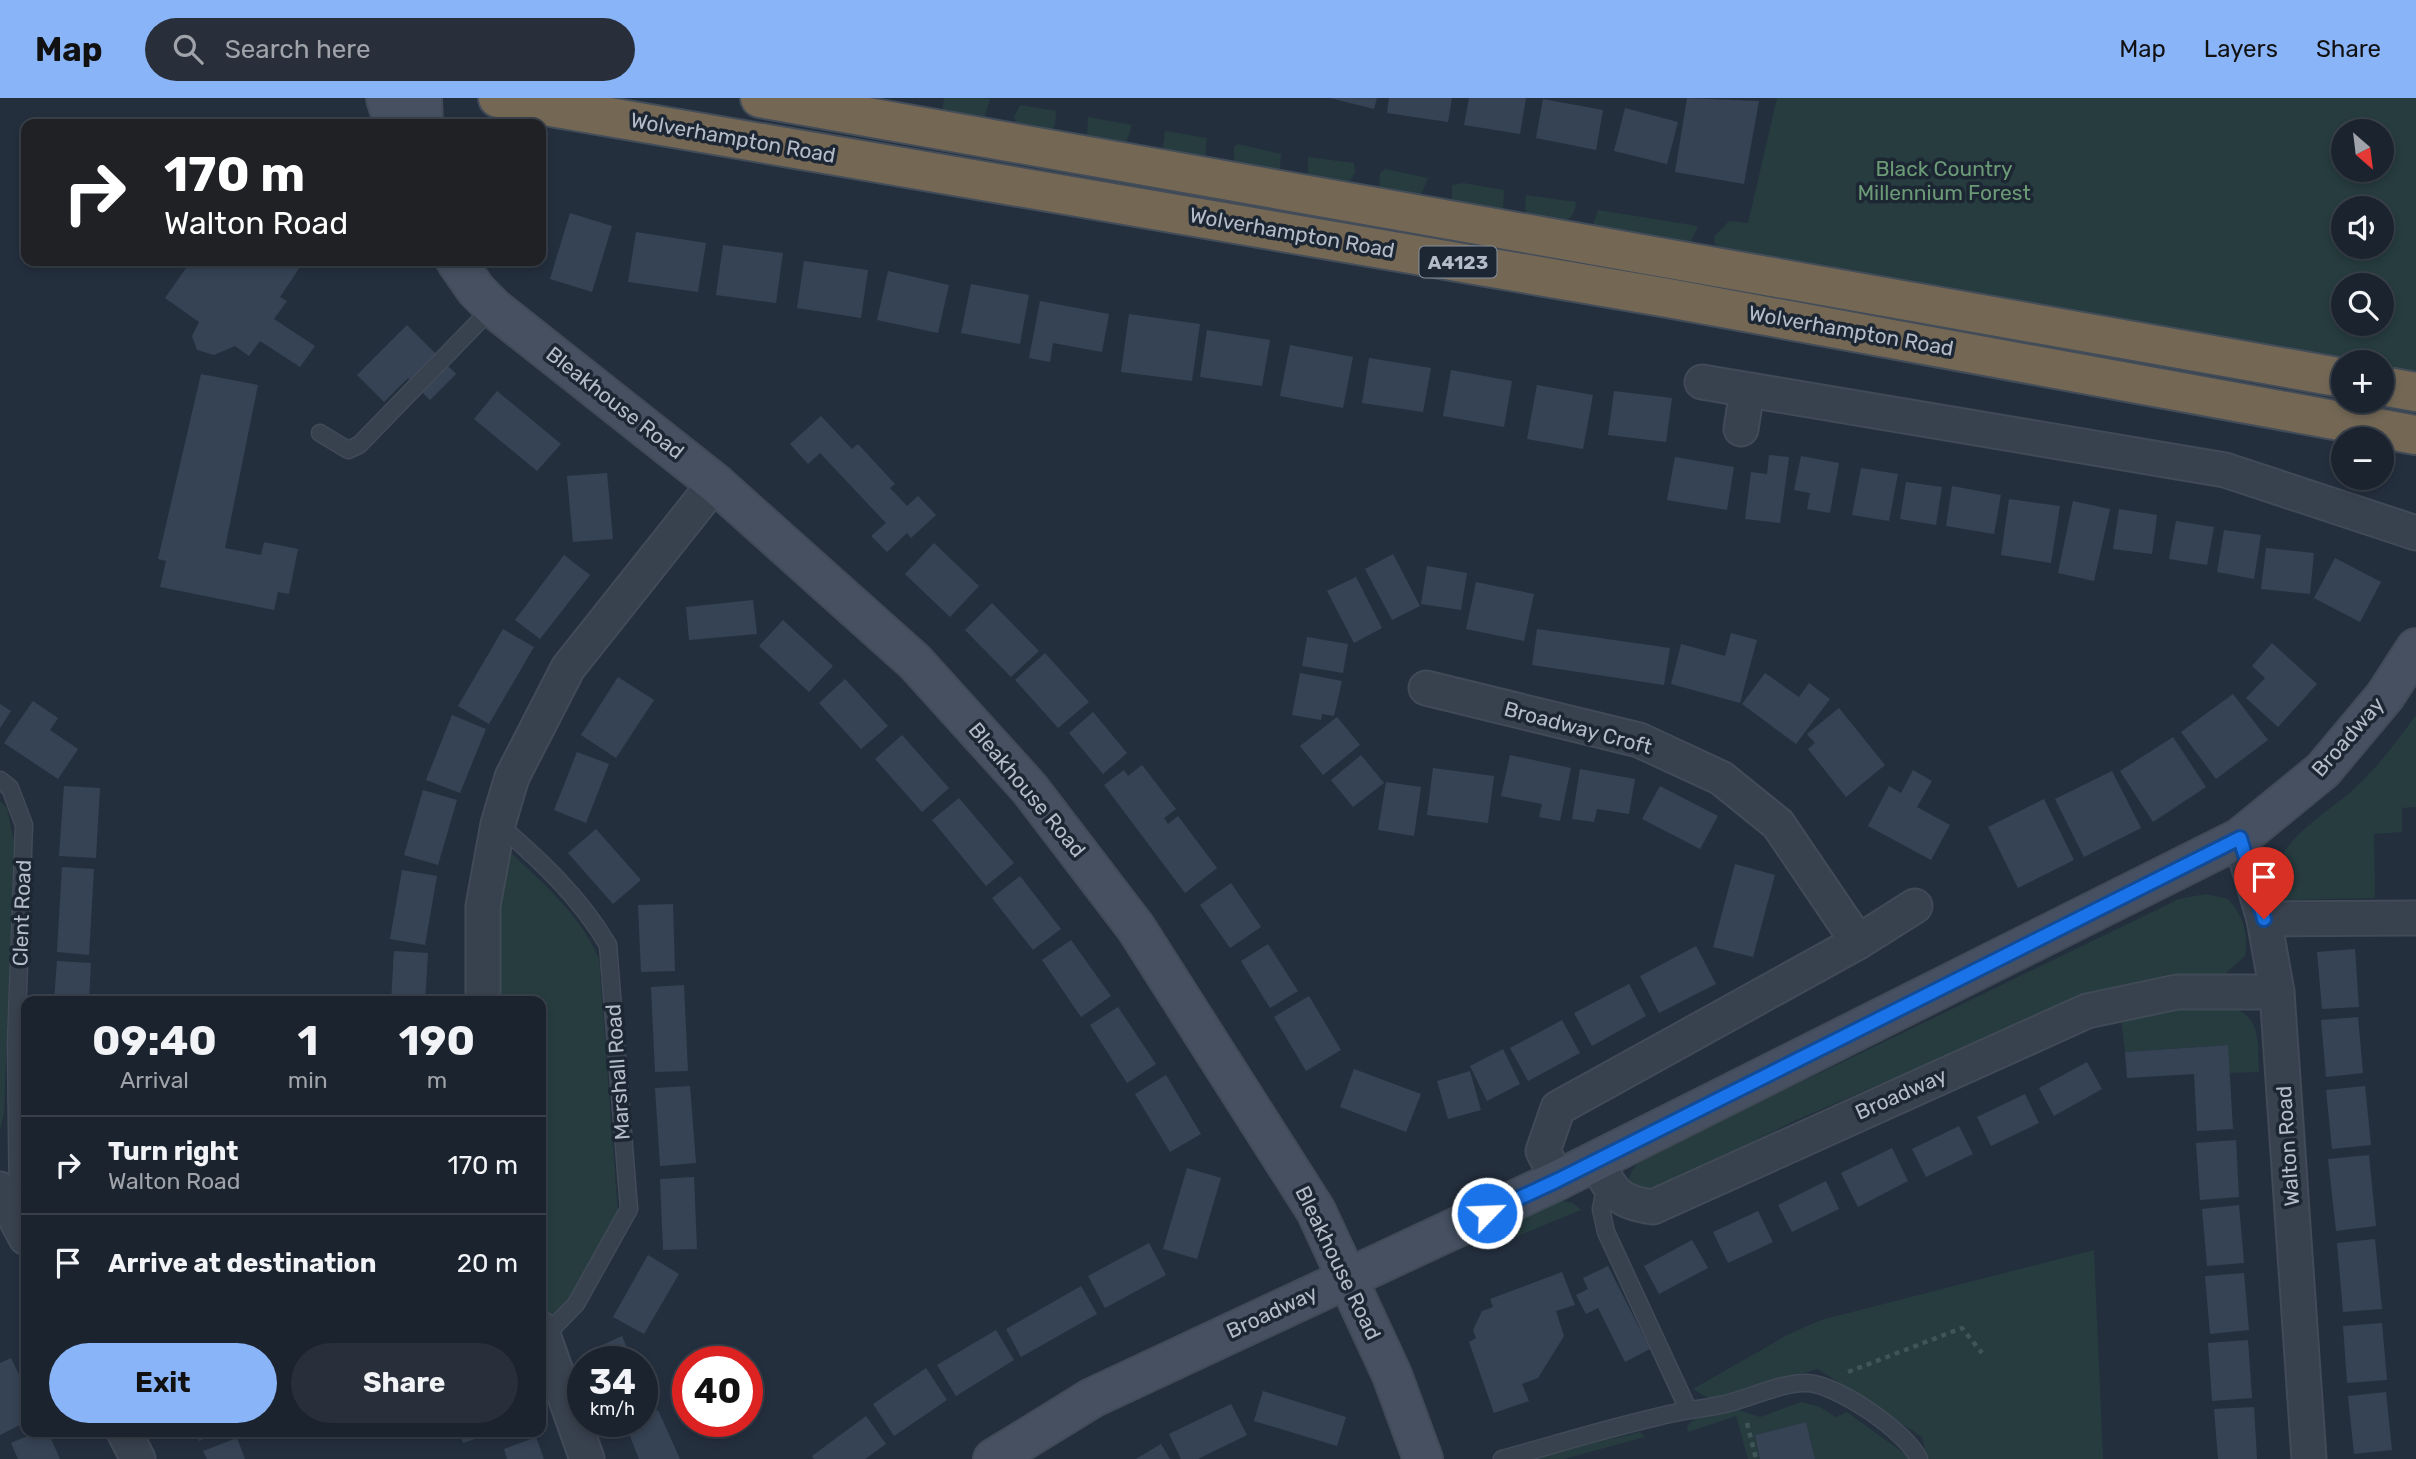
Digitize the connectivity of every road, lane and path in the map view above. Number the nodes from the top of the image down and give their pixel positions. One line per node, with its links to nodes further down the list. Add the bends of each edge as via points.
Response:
1 (386, 98): 5 (street)
2 (422, 98): 6 (street)
3 (498, 98): 16 (highway, Wolverhampton Road / A4123, via 1654,295)
4 (760, 98): 9 (highway, Wolverhampton Road / A4123)
5 (392, 119)
6 (423, 119)
7 (459, 266): 8 (street, Bleakhouse Road)
8 (493, 307): 15 (lane, via 359,444 348,450); 17 (street, Bleakhouse Road)
9 (2331, 376)
10 (1702, 382): 12 (street)
11 (2394, 388): 13 (highway)
12 (1747, 391): 14 (street); 18 (street, via 2225,470)
13 (2416, 392)
14 (1741, 429)
15 (320, 433)
16 (2416, 435)
17 (715, 482): 22 (street, via 568,668 512,777); 35 (street, Bleakhouse Road, via 915,662 1086,859 1136,928 1316,1211)
18 (2416, 533)
19 (2416, 648): 23 (street, Broadway, via 2385,696 2323,770)
20 (1426, 688): 27 (street, Broadway Croft, via 1639,740 1721,778 1778,824)
21 (0, 780): 33 (lane, Clent Road, via 10,788 24,825 16,1044)
22 (498, 824): 29 (street, via 483,906); 36 (lane, Marshall Road, via 544,863 590,915 608,945 629,1209 576,1304)
23 (2240, 838): 26 (street, Walton Road); 30 (street, Broadway)
24 (1915, 906): 27 (street)
25 (2416, 918): 26 (street)
26 (2264, 919): 28 (street, Walton Road)
27 (1858, 942): 31 (street, via 1558,1108 1543,1151)
28 (2277, 992): 30 (street, Broadway, via 2178,992 2087,1011 1653,1208 1628,1204 1618,1197); 50 (street, Walton Road)
29 (483, 996)
30 (1600, 1170): 31 (street, Broadway); 41 (lane, via 1606,1232)
31 (1558, 1180): 35 (street, Broadway)
32 (0, 1189): 34 (street, Clent Road)
33 (21, 1199)
34 (21, 1228)
35 (1348, 1276): 45 (street, Broadway, via 1092,1398); 46 (street, Bleakhouse Road)
36 (546, 1330)
37 (546, 1344): 44 (street, Marshall Road)
38 (1982, 1353): 39 (path, via 1962,1328)
39 (1840, 1375)
40 (1741, 1400): 41 (lane); 48 (path); 49 (lane, via 1790,1383 1830,1387 1912,1445)
41 (1688, 1409): 47 (lane)
42 (127, 1437): 43 (street)
43 (138, 1459)
44 (587, 1459)
45 (993, 1459)
46 (1423, 1459)
47 (1502, 1459)
48 (1756, 1459)
49 (1919, 1459)
50 (2309, 1459)

